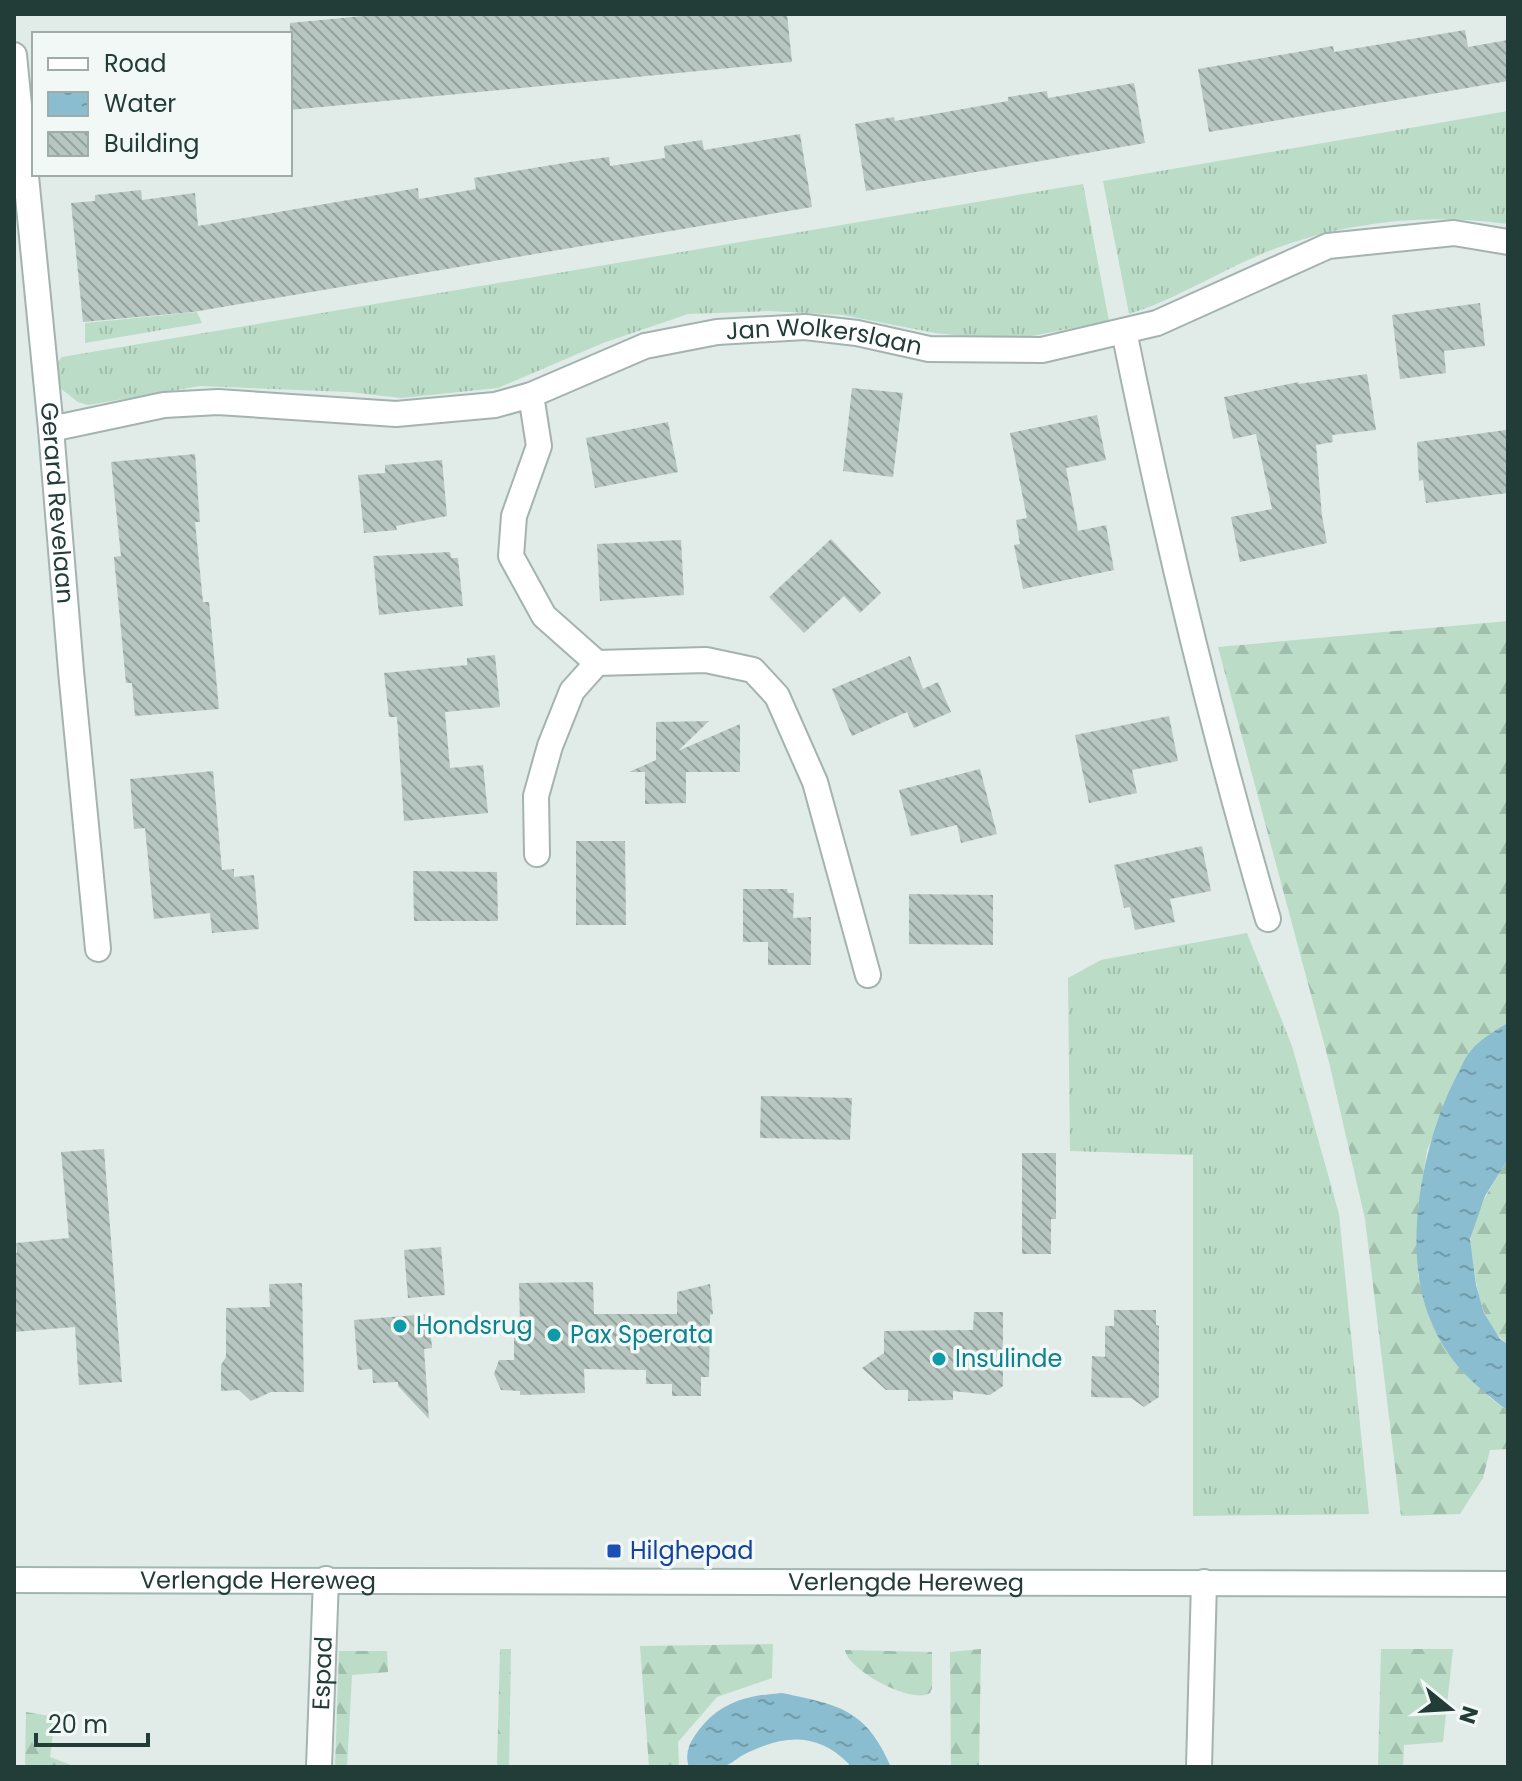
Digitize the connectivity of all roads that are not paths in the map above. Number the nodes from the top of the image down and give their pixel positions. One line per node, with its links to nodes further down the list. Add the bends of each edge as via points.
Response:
1 (14, 55): 5 (street, Gerard Revelaan)
2 (1508, 242): 3 (street, Jan Wolkerslaan, via 1454,233 1328,246 1157,323)
3 (1124, 331): 4 (street, Jan Wolkerslaan, via 1042,350 983,351 929,349 805,327 717,332 645,346); 8 (street, via 1191,631)
4 (531, 395): 5 (street, Jan Wolkerslaan, via 495,405 396,414 218,402 164,405); 6 (street, via 539,446 514,516 511,556 544,616)
5 (51, 429): 9 (street, Gerard Revelaan)
6 (597, 663): 7 (street, via 572,691 550,746 536,796); 10 (street, via 706,660 753,670 777,696 815,782)
7 (537, 854)
8 (1268, 919)
9 (98, 949)
10 (868, 975)
11 (326, 1579): 12 (street, Verlengde Hereweg); 13 (street, Verlengde Hereweg); 15 (street, Espad)
12 (14, 1580)
13 (1204, 1582): 14 (street, Verlengde Hereweg); 16 (street)
14 (1508, 1584)
15 (319, 1767)
16 (1199, 1767)

